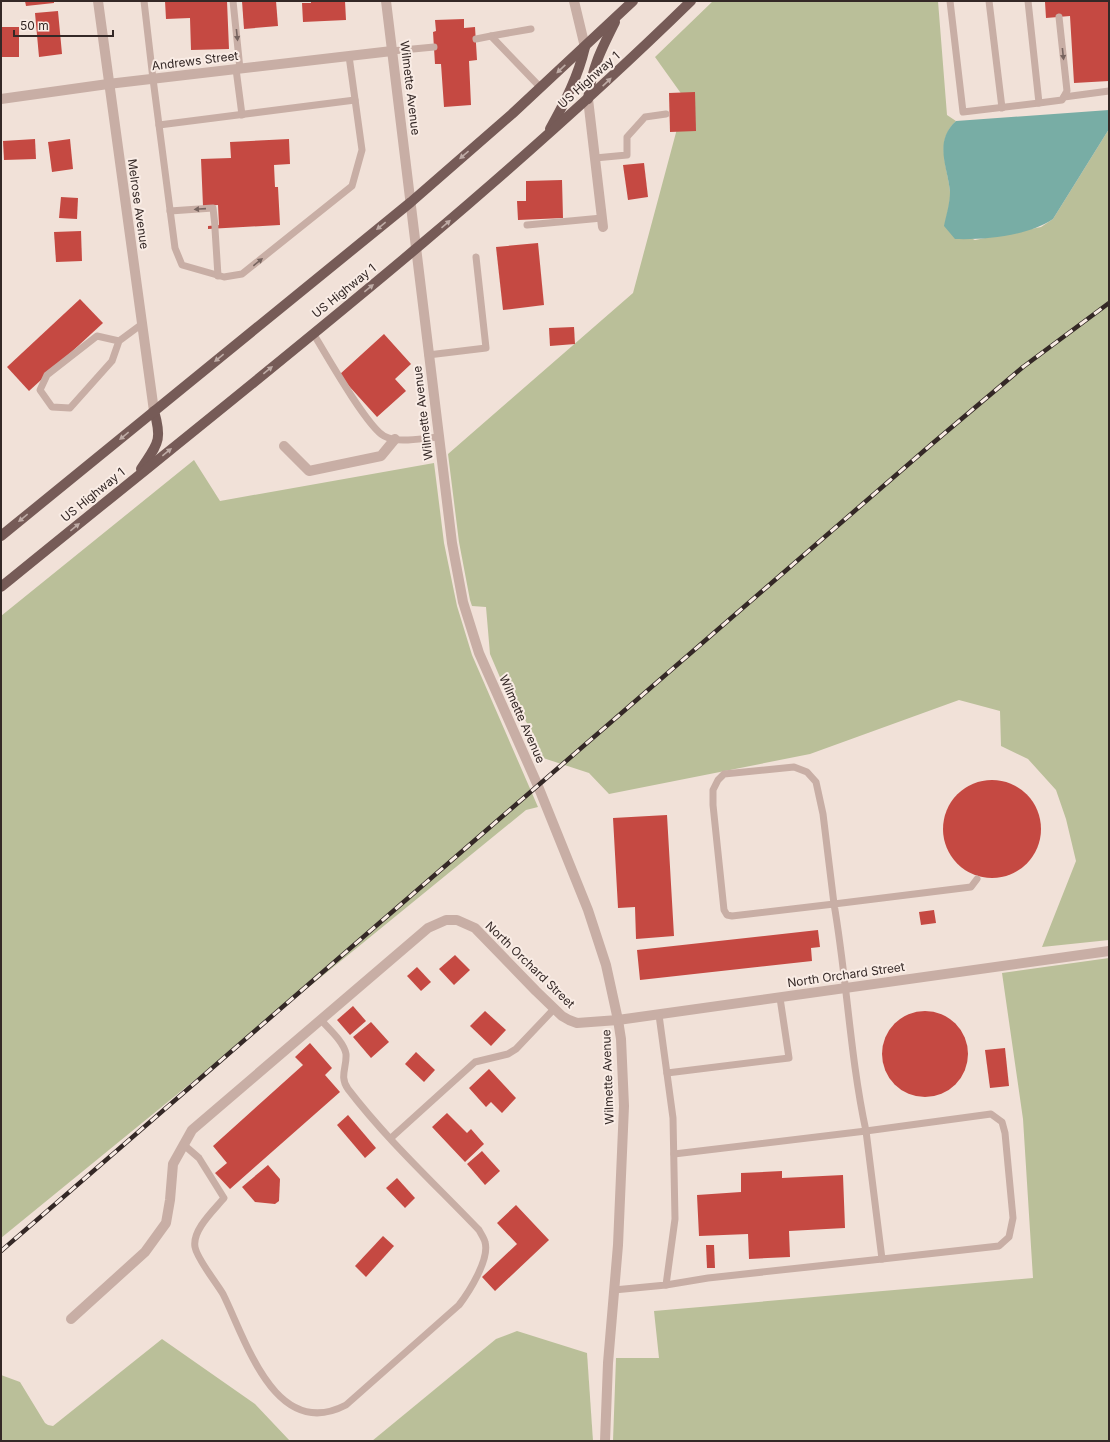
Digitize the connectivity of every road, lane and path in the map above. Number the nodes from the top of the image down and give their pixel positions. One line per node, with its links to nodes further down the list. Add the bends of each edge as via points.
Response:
1 (98, 1): 22 (street, Melrose Avenue)
2 (144, 1): 21 (lane)
3 (234, 1): 20 (lane, one-way to 20)
4 (386, 1): 18 (street, Wilmette Avenue)
5 (574, 1): 17 (street)
6 (633, 1): 11 (main road)
7 (691, 1): 27 (main road, US Highway 1, one-way to 7)
8 (950, 1): 30 (lane, via 963,112)
9 (989, 1): 30 (lane)
10 (1028, 1): 29 (lane)
11 (620, 13): 17 (main road); 27 (main road, via 598,56 591,76)
12 (1059, 17): 25 (lane, one-way to 25)
13 (531, 30): 14 (lane)
14 (492, 36): 15 (lane); 23 (lane)
15 (476, 39)
16 (434, 46): 18 (lane)
17 (585, 47): 23 (main road, one-way to 23); 34 (main road, via 570,94)
18 (392, 51): 19 (street, Andrews Street); 36 (street, Wilmette Avenue)
19 (349, 56): 20 (street, Andrews Street); 28 (lane)
20 (238, 69): 21 (street, Andrews Street); 32 (lane)
21 (152, 79): 22 (street, Andrews Street); 33 (lane)
22 (108, 84): 26 (street, Andrews Street); 43 (street, Melrose Avenue)
23 (541, 88): 36 (main road, one-way to 36)
24 (1109, 91): 25 (lane)
25 (1066, 94): 29 (lane, via 1062,100)
26 (1, 99)
27 (588, 99): 34 (main road, US Highway 1); 35 (street)
28 (355, 100): 32 (lane); 42 (lane, one-way to 28, via 242,274 352,186 362,150)
29 (1039, 104): 30 (lane)
30 (1002, 108)
31 (666, 114): 35 (lane, via 645,117 627,137 627,155)
32 (242, 115): 33 (lane)
33 (159, 125): 37 (lane)
34 (546, 136): 40 (main road, US Highway 1, one-way to 34)
35 (595, 158): 38 (street)
36 (411, 202): 40 (street, Wilmette Avenue); 47 (main road, one-way to 47)
37 (170, 211): 42 (lane, via 175,248 182,265); 42 (lane, one-way to 37, via 213,208)
38 (602, 222): 39 (lane)
39 (527, 225)
40 (417, 249): 44 (main road, US Highway 1, one-way to 40); 46 (street, Wilmette Avenue)
41 (476, 257): 46 (lane, via 486,348)
42 (221, 276)
43 (142, 324): 45 (lane); 47 (street, Melrose Avenue)
44 (313, 333): 49 (lane, via 367,418 383,436); 51 (main road, US Highway 1, one-way to 44)
45 (118, 341): 45 (lane, via 112,361 70,408 52,407 40,390 47,375 97,336)
46 (428, 355): 48 (street, Wilmette Avenue)
47 (154, 411): 51 (main road, via 160,429 158,442); 52 (main road, one-way to 52)
48 (439, 437): 49 (lane); 62 (street, Wilmette Avenue, via 452,543 463,602 479,653 538,786 588,910 606,965)
49 (395, 440): 50 (street, via 381,456 309,472)
50 (284, 446)
51 (137, 476): 53 (main road, US Highway 1, one-way to 51)
52 (1, 536)
53 (1, 587)
54 (977, 880): 55 (lane, via 971,887)
55 (834, 904): 55 (lane, via 822,806 816,782 807,772 794,767 724,774 713,790 713,805 724,910 727,915); 57 (lane)
56 (1109, 951): 57 (street, North Orchard Street)
57 (847, 988): 58 (street, North Orchard Street); 64 (lane, via 859,1099)
58 (780, 998): 60 (street, North Orchard Street); 63 (lane, via 789,1058)
59 (554, 1009): 61 (street, North Orchard Street, via 475,928 457,920 446,920 428,928); 62 (street, North Orchard Street, via 562,1016 577,1022); 65 (lane, via 516,1049 508,1054 475,1062)
60 (659, 1015): 62 (street, North Orchard Street); 63 (lane)
61 (321, 1020): 65 (lane, via 338,1038 346,1052 343,1076 347,1088); 66 (street, North Orchard Street, via 192,1130)
62 (618, 1020): 70 (street, Wilmette Avenue, via 624,1106)
63 (667, 1073): 67 (lane, via 673,1118)
64 (866, 1131): 67 (lane); 68 (lane); 68 (lane, via 991,1114 1002,1122 1005,1133 1013,1218 1009,1237 999,1246)
65 (390, 1138): 66 (lane, via 479,1230 485,1243 483,1259 470,1292 459,1305 346,1405 322,1415 308,1415 292,1409 272,1390 195,1247 196,1235 224,1198 198,1158)
66 (184, 1145): 71 (street, North Orchard Street, via 174,1164 166,1223 145,1252)
67 (674, 1154): 69 (lane, via 675,1219)
68 (882, 1259): 69 (lane)
69 (666, 1285): 70 (lane)
70 (614, 1290): 72 (street, Wilmette Avenue)
71 (71, 1319)
72 (605, 1441)

